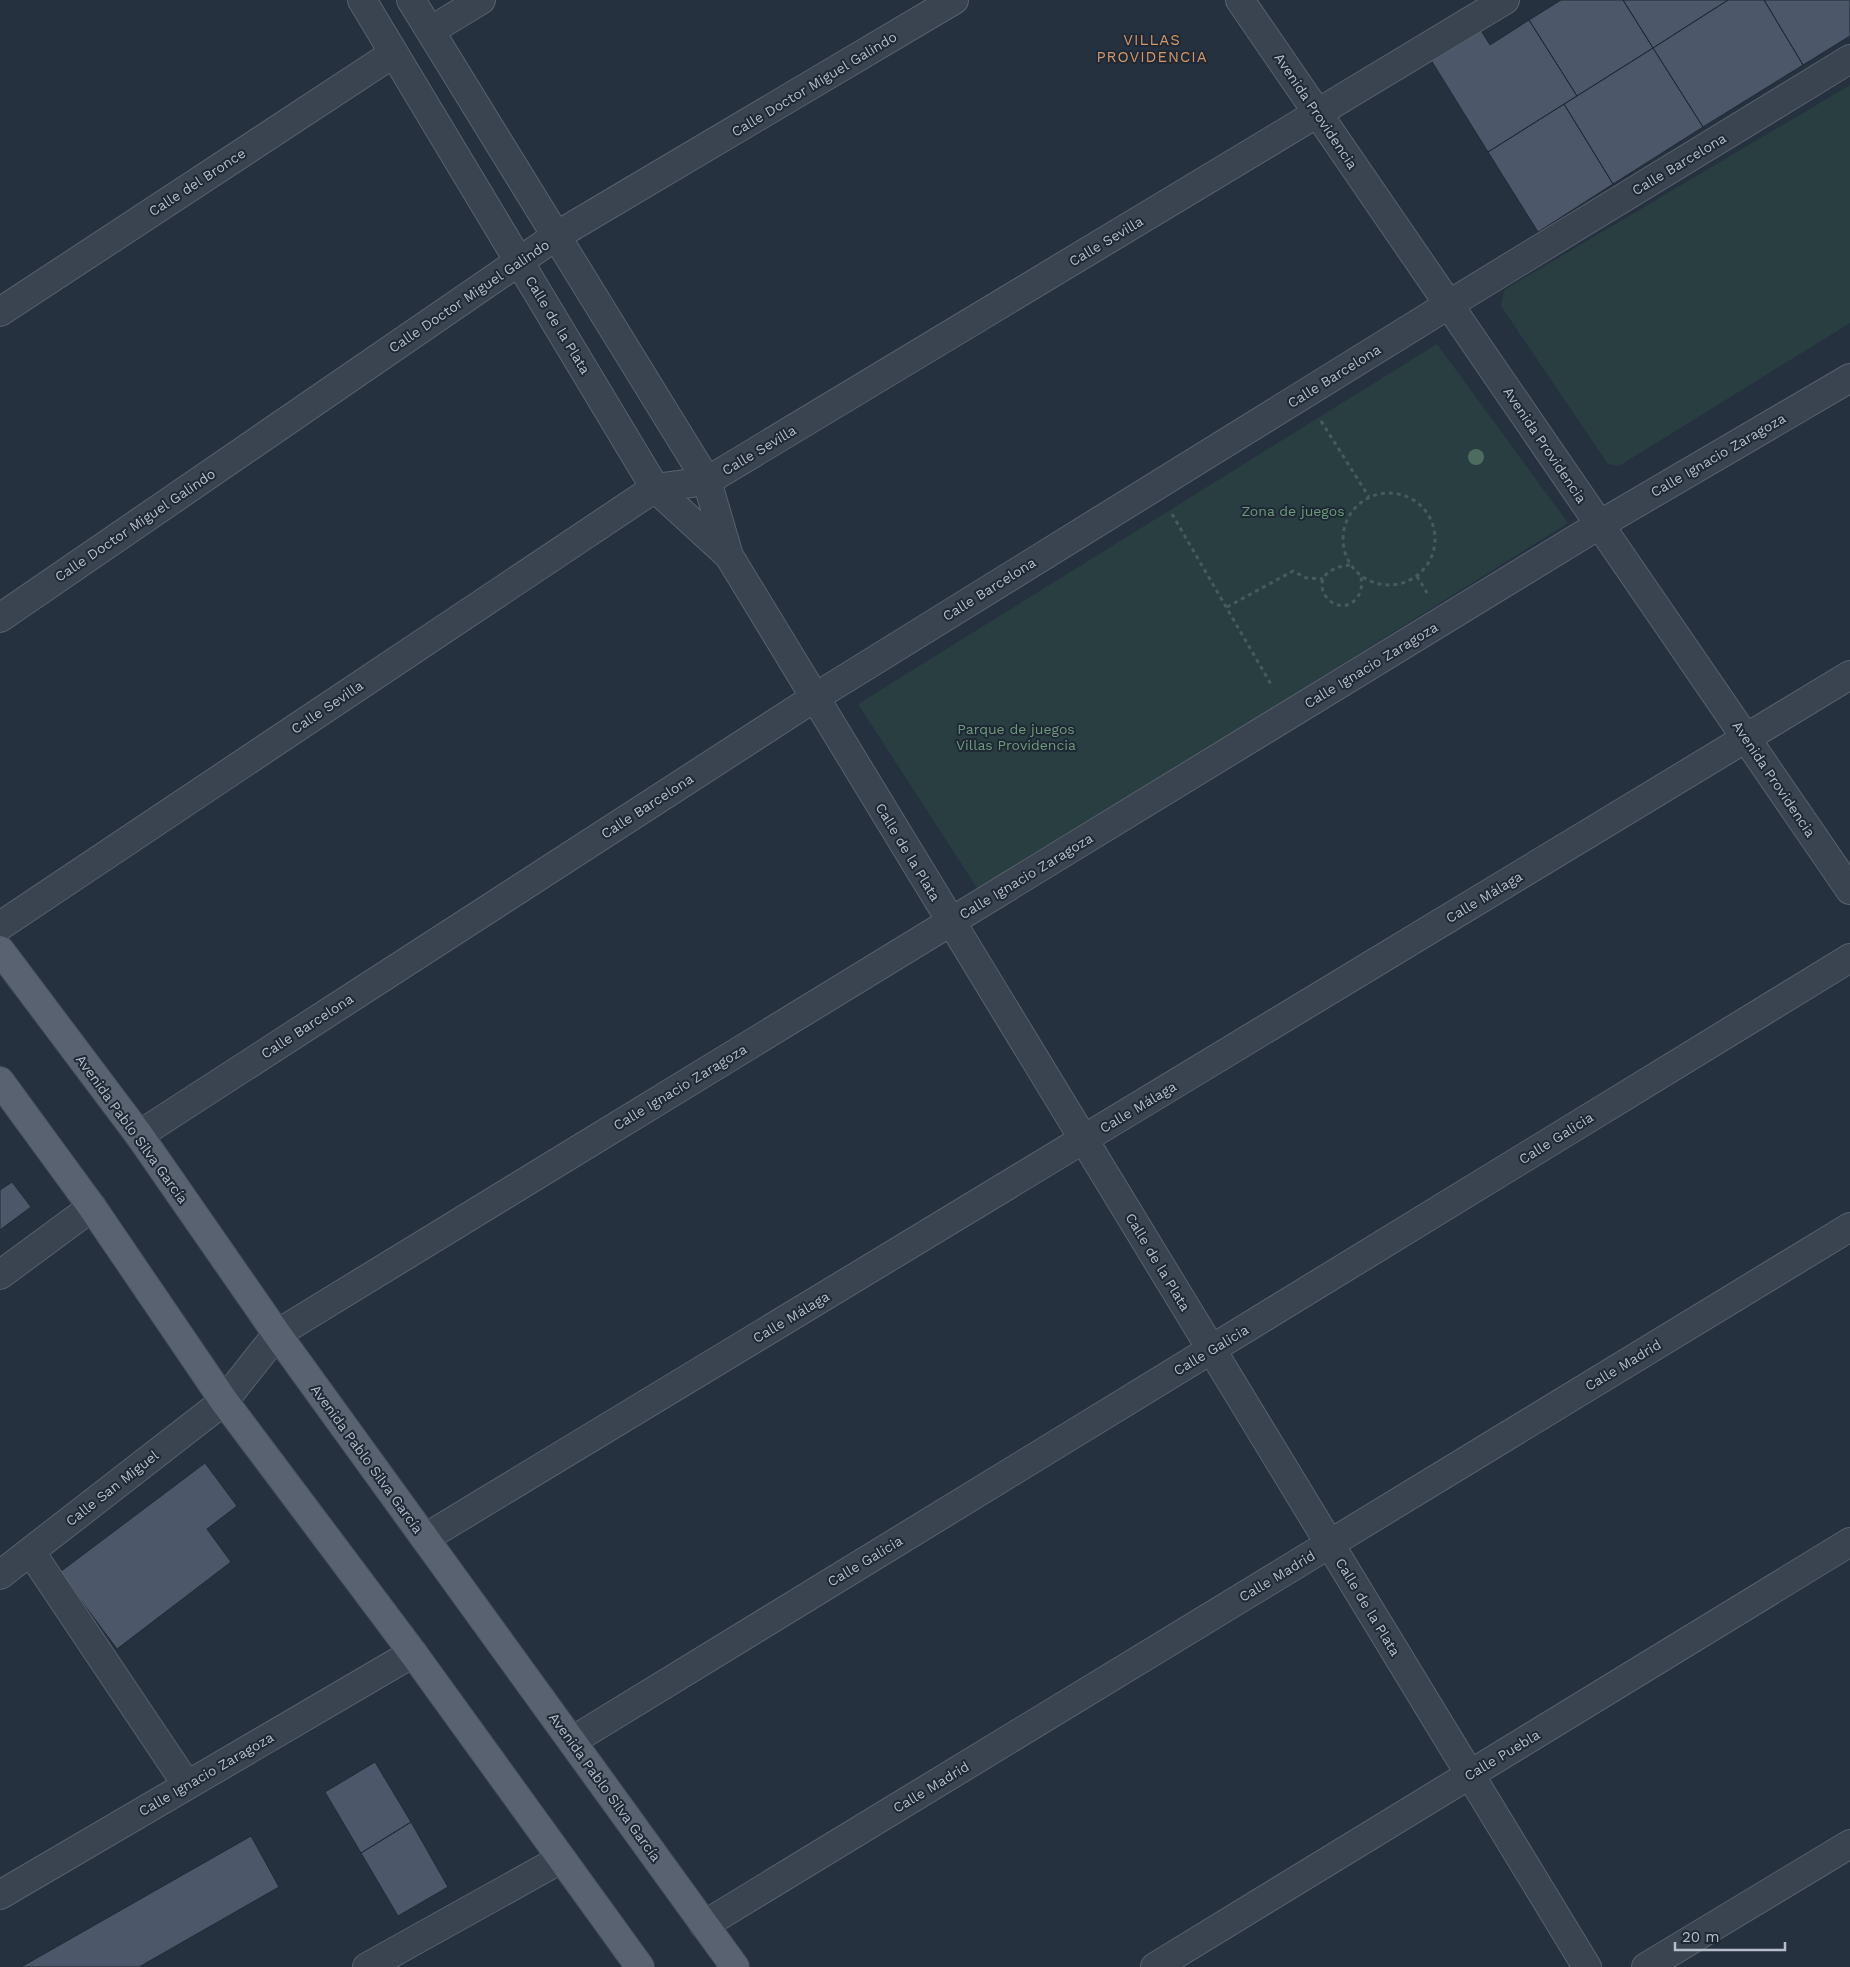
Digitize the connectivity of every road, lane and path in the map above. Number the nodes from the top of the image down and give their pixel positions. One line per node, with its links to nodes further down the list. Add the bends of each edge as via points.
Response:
1 (362, 0): 8 (street, Calle de la Plata)
2 (411, 0): 7 (street, Calle de la Plata)
3 (480, 0): 7 (street)
4 (954, 0): 11 (street, Calle Doctor Miguel Galindo)
5 (1240, 0): 10 (street, Avenida Providencia)
6 (1505, 0): 10 (street, Calle Sevilla)
7 (430, 31): 11 (street, Calle de la Plata)
8 (394, 53): 12 (street, Calle de la Plata); 14 (street, Calle del Bronce)
9 (1850, 59): 13 (street, Calle Barcelona)
10 (1317, 113): 13 (street, Avenida Providencia); 17 (street, Calle Sevilla)
11 (556, 236): 12 (street, Calle Doctor Miguel Galindo); 17 (street, Calle de la Plata)
12 (520, 262): 18 (street, Calle de la Plata); 29 (street, Calle Doctor Miguel Galindo)
13 (1448, 305): 21 (street, Avenida Providencia); 32 (street, Calle Barcelona)
14 (0, 312)
15 (1850, 378): 21 (street, Calle Ignacio Zaragoza)
16 (1317, 415): 19 (path)
17 (706, 481): 18 (street); 22 (street, Calle de la Plata)
18 (655, 488): 22 (street, Calle de la Plata); 36 (street, Calle Sevilla)
19 (1369, 497): 23 (path, via 1352,512 1344,527 1342,544); 24 (path, via 1380,493 1402,495 1413,499 1428,515 1435,537 1434,548 1425,568)
20 (1169, 509): 28 (path)
21 (1599, 525): 33 (street, Avenida Providencia); 35 (street, Calle Ignacio Zaragoza)
22 (728, 556): 32 (street, Calle de la Plata)
23 (1350, 565): 25 (path); 26 (path, via 1330,570)
24 (1417, 576): 25 (path, via 1408,582 1388,586); 27 (path)
25 (1361, 577): 26 (path, via 1359,595 1347,605 1338,605 1325,597)
26 (1323, 579): 28 (path, via 1306,578 1294,570)
27 (1428, 594)
28 (1227, 607): 31 (path)
29 (0, 618)
30 (1850, 675): 33 (street, Calle Málaga)
31 (1274, 689)
32 (814, 698): 35 (street, Calle de la Plata); 40 (street, Calle Barcelona)
33 (1746, 738): 34 (street, Avenida Providencia); 41 (street, Calle Málaga)
34 (1850, 890)
35 (951, 922): 41 (street, Calle de la Plata); 45 (street, Calle Ignacio Zaragoza)
36 (0, 926)
37 (0, 950): 40 (main road, Avenida Pablo Silva García)
38 (1850, 958): 46 (street, Calle Galicia)
39 (0, 1081): 42 (main road)
40 (139, 1135): 45 (main road, Avenida Pablo Silva García)
41 (1083, 1140): 46 (street, Calle de la Plata); 48 (street, Calle Málaga)
42 (92, 1208): 44 (street); 47 (main road)
43 (1850, 1227): 50 (street, Calle Madrid)
44 (0, 1275)
45 (277, 1334): 47 (street, Calle Ignacio Zaragoza); 48 (main road, Avenida Pablo Silva García)
46 (1211, 1350): 50 (street, Calle de la Plata); 54 (street, Calle Galicia)
47 (224, 1401): 51 (street, Calle San Miguel); 53 (main road)
48 (425, 1538): 54 (main road, Avenida Pablo Silva García)
49 (1850, 1542): 55 (street, Calle Puebla)
50 (1330, 1544): 55 (street, Calle de la Plata); 60 (street, Calle Madrid)
51 (30, 1552): 52 (street, Calle San Miguel); 56 (street)
52 (0, 1575)
53 (413, 1653): 56 (street, Calle Ignacio Zaragoza); 58 (main road)
54 (572, 1741): 60 (main road, Avenida Pablo Silva García)
55 (1470, 1775): 64 (street, Calle Puebla); 65 (street, Calle de la Plata)
56 (187, 1785): 59 (street, Calle Ignacio Zaragoza)
57 (1850, 1844): 66 (street)
58 (561, 1859): 61 (street); 62 (main road)
59 (0, 1895)
60 (704, 1925): 63 (main road, Avenida Pablo Silva García)
61 (367, 1967)
62 (640, 1967)
63 (735, 1967)
64 (1155, 1967)
65 (1587, 1967)
66 (1646, 1967)

